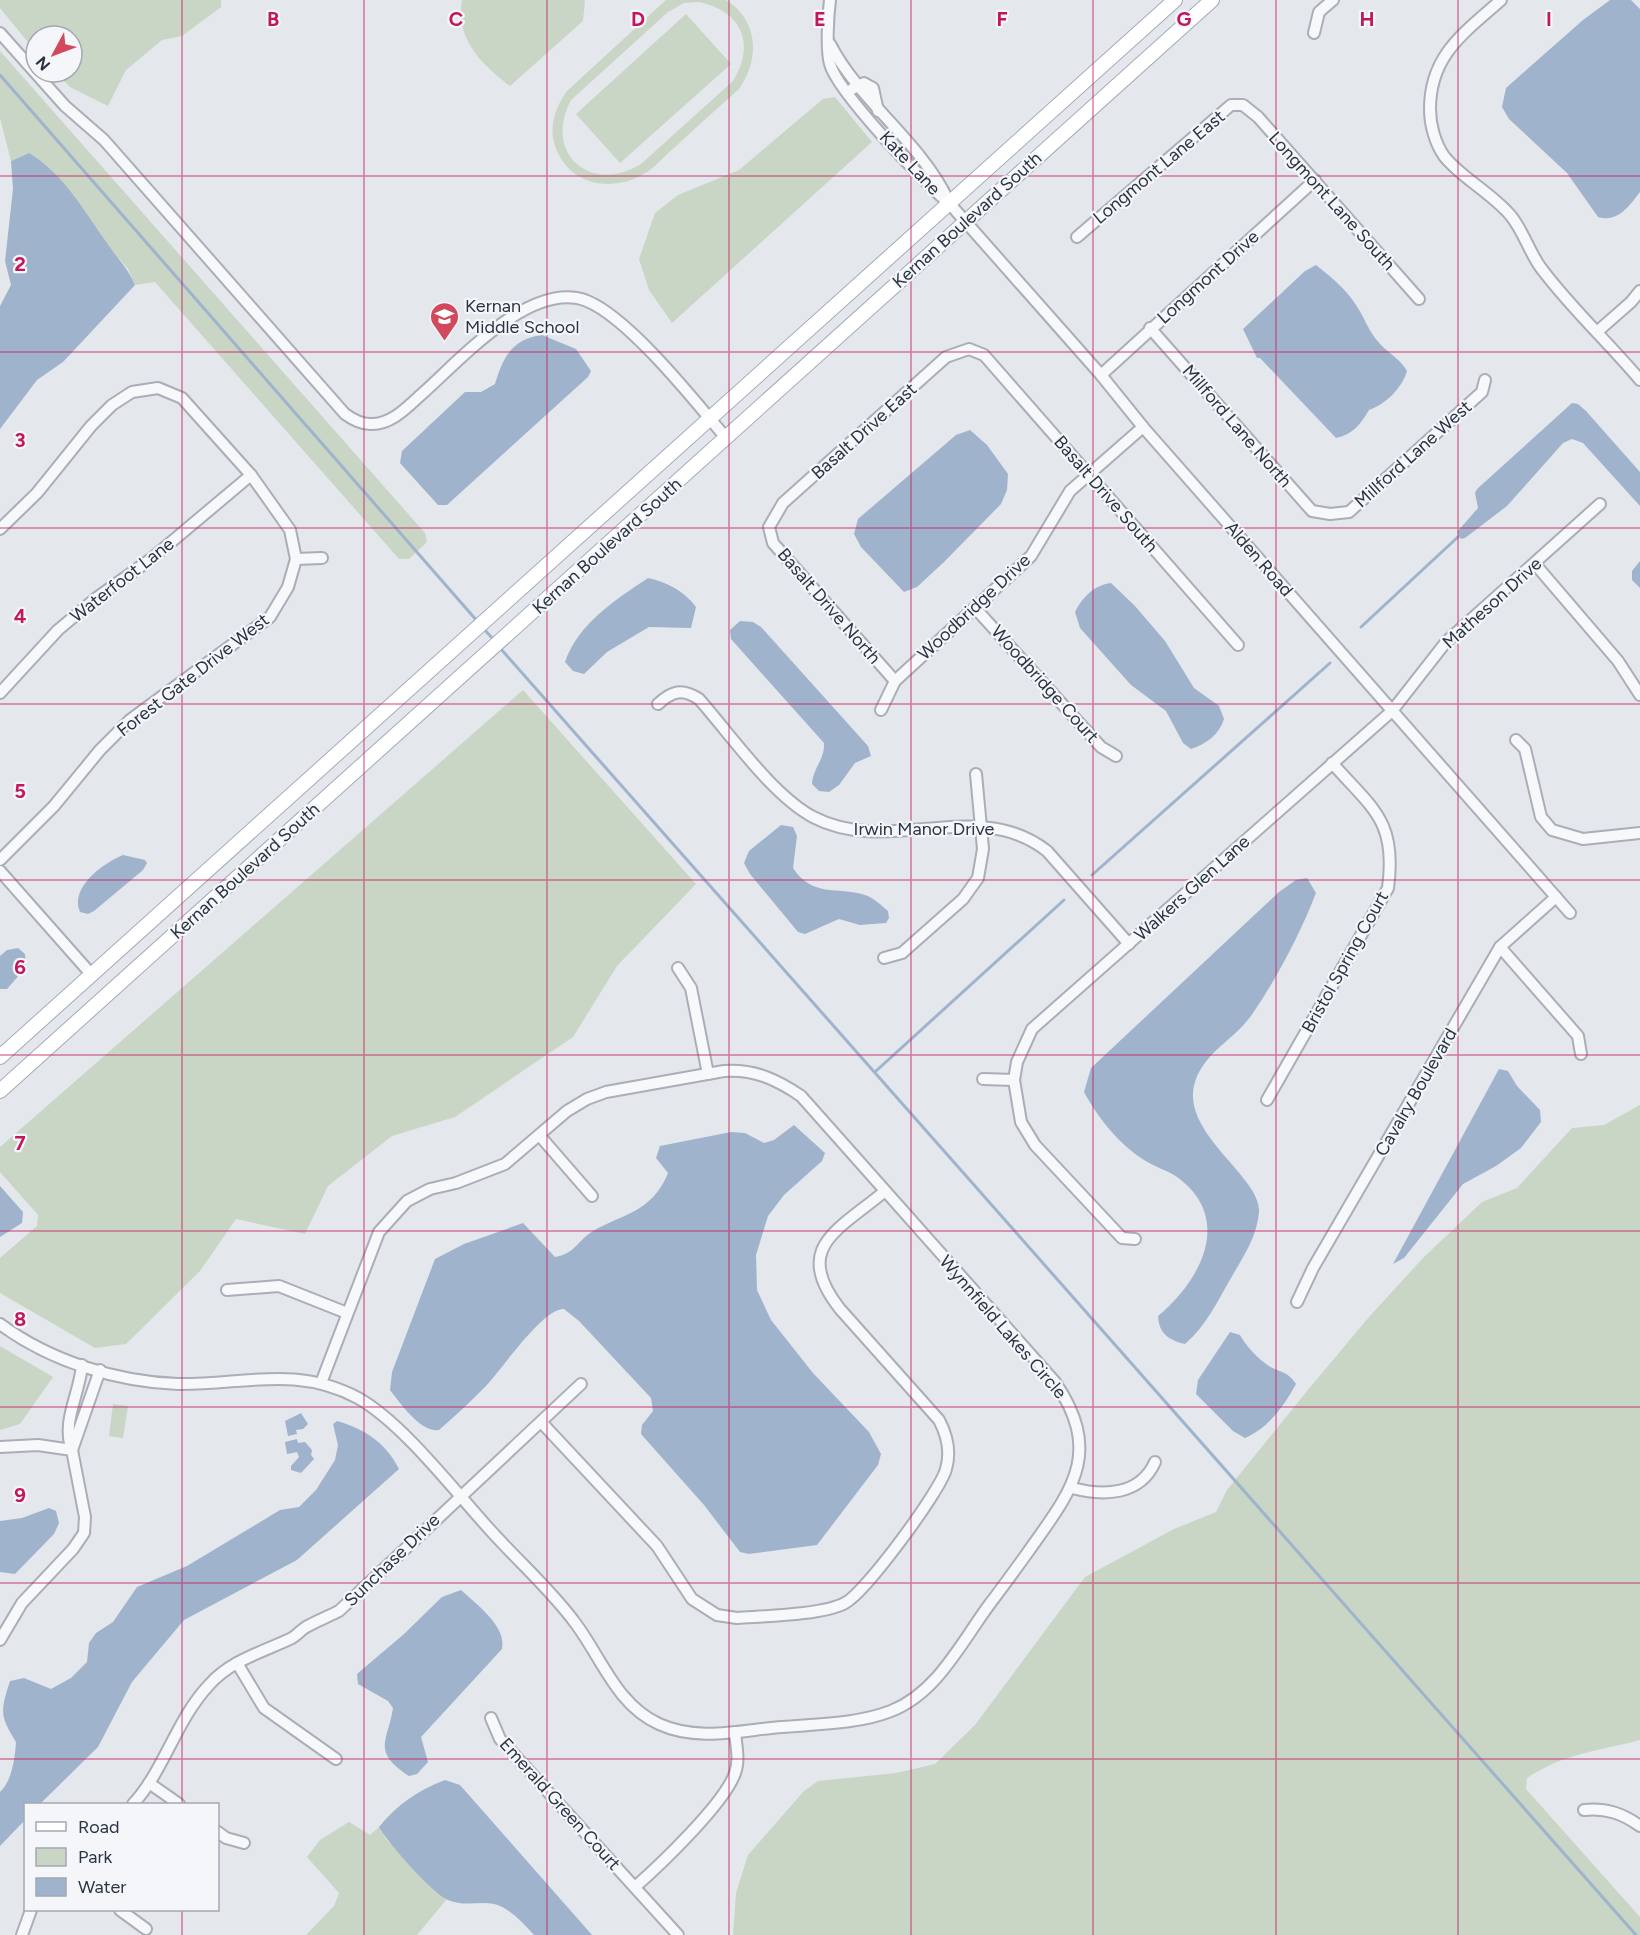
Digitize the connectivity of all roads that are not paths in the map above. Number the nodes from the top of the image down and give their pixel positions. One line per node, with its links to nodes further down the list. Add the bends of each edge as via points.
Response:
1 (830, 0): 8 (street, Kate Lane, via 830,44)
2 (1175, 0): 11 (main road, Kernan Boulevard South)
3 (1212, 0): 12 (main road, Kernan Boulevard South)
4 (1333, 0): 7 (street, via 1319,12)
5 (1501, 0): 17 (street, via 1449,48 1433,74 1430,116 1435,140 1445,156 1508,212 1539,266)
6 (0, 33): 22 (street, via 65,106 104,140 345,414 356,421 376,424 400,414 504,322 551,297 585,300 617,318)
7 (1314, 33)
8 (852, 90): 11 (street, Kate Lane, via 928,187); 11 (street, Kate Lane, via 878,111 937,178)
9 (1243, 105): 10 (street, Longmont Lane South); 13 (street, Longmont Lane East, via 1231,105)
10 (1315, 180): 15 (street, Longmont Lane South); 16 (street, Longmont Drive)
11 (949, 203): 12 (street, Alden Road); 22 (main road, Kernan Boulevard South)
12 (965, 221): 19 (street, Alden Road); 24 (main road, Kernan Boulevard South)
13 (1077, 237)
14 (1640, 291): 17 (street)
15 (1419, 299)
16 (1150, 328): 19 (street, Longmont Drive); 28 (street, Millford Lane North, via 1312,511)
17 (1598, 331): 21 (street)
18 (969, 349): 26 (street, Basalt Drive South, via 984,355); 29 (street, Basalt Drive East, via 946,357 783,503)
19 (1101, 375): 23 (street, Alden Road)
20 (1485, 380): 28 (street, Millford Lane West, via 1482,392 1349,512)
21 (1640, 380)
22 (710, 419): 24 (street); 56 (main road, Kernan Boulevard South)
23 (1143, 428): 26 (street, Woodbridge Drive); 41 (street, Alden Road)
24 (726, 438): 62 (main road, Kernan Boulevard South)
25 (251, 475): 30 (street, via 182,398 158,388 132,392 91,426 37,493); 32 (street, via 290,530); 37 (street, Waterfoot Lane, via 58,630)
26 (1089, 475): 34 (street, Woodbridge Drive, via 1070,491 1031,556); 35 (street, Basalt Drive South)
27 (1600, 504): 33 (street, Matheson Drive)
28 (1330, 514)
29 (769, 527): 36 (street, Basalt Drive North, via 773,543)
30 (0, 529)
31 (322, 558): 32 (street)
32 (296, 559): 48 (street, Forest Gate Drive West, via 288,587 270,617 130,720)
33 (1535, 564): 38 (street, via 1618,661); 41 (street, Matheson Drive, via 1446,642)
34 (976, 609): 36 (street, Woodbridge Drive); 43 (street, Woodbridge Court, via 1101,747)
35 (1238, 645)
36 (895, 681): 40 (street, Woodbridge Drive)
37 (0, 693)
38 (1640, 694)
39 (658, 704): 46 (street, Irwin Manor Drive, via 677,691 699,699 780,792 824,822 850,831)
40 (881, 710)
41 (1392, 711): 44 (street, Walkers Glen Lane); 50 (street, Alden Road)
42 (1516, 740): 47 (street, via 1525,749 1541,817 1552,830 1583,839)
43 (1116, 756)
44 (1332, 763): 52 (street, Walkers Glen Lane); 63 (street, Bristol Spring Court, via 1377,813 1388,836 1388,888)
45 (976, 774): 46 (street)
46 (981, 826): 52 (street, Irwin Manor Drive, via 1015,833 1047,851); 54 (street, via 982,861 974,885 902,952)
47 (1640, 833)
48 (0, 860)
49 (0, 871): 56 (street)
50 (1556, 897): 51 (street, Alden Road); 53 (street, Cavalry Boulevard)
51 (1570, 913)
52 (1129, 944): 61 (street, Walkers Glen Lane, via 1032,1029 1017,1062)
53 (1500, 947): 57 (street, via 1578,1036); 69 (street, Cavalry Boulevard)
54 (884, 958)
55 (678, 968): 59 (street, via 691,988)
56 (91, 974): 58 (main road, Kernan Boulevard South)
57 (1581, 1054)
58 (0, 1057)
59 (708, 1074): 64 (street, Wynnfield Lakes Circle, via 597,1095 567,1111); 65 (street, Wynnfield Lakes Circle, via 750,1071 793,1090)
60 (983, 1079): 61 (street)
61 (1014, 1080): 67 (street, via 1021,1122 1035,1145 1122,1238)
62 (0, 1091)
63 (1267, 1100)
64 (540, 1136): 66 (street); 70 (street, Wynnfield Lakes Circle, via 500,1167 430,1189 400,1207 378,1232)
65 (885, 1191): 76 (street, via 824,1245 818,1273 840,1309 939,1420 947,1443 947,1466 893,1550 849,1601 830,1609 736,1618 704,1608 692,1599 657,1546); 80 (street, Wynnfield Lakes Circle, via 1062,1393 1072,1411 1079,1443)
66 (592, 1196)
67 (1135, 1239)
68 (227, 1290): 70 (street, via 279,1286)
69 (1297, 1302)
70 (347, 1313): 74 (street, Wynnfield Lakes Circle)
71 (0, 1324): 72 (street, Wynnfield Lakes Circle, via 51,1354)
72 (82, 1365): 73 (street, Wynnfield Lakes Circle); 78 (street, via 68,1427)
73 (100, 1370): 74 (street, Wynnfield Lakes Circle, via 127,1379 177,1384 261,1377); 78 (street)
74 (321, 1383): 81 (street, Wynnfield Lakes Circle, via 375,1410)
75 (581, 1384): 76 (street, Sunchase Drive)
76 (542, 1423): 81 (street, Sunchase Drive)
77 (0, 1448): 78 (street, via 38,1445)
78 (72, 1450): 82 (street, via 85,1516 84,1533 22,1603)
79 (1155, 1462): 80 (street, via 1151,1472 1123,1491 1097,1493)
80 (1072, 1488): 85 (street, Wynnfield Lakes Circle, via 953,1656 930,1685 910,1700 893,1711 867,1718)
81 (460, 1496): 83 (street, Sunchase Drive, via 339,1611); 85 (street, Wynnfield Lakes Circle, via 576,1624 633,1707 651,1720 681,1732)
82 (0, 1640)
83 (237, 1663): 86 (street, via 264,1708); 87 (street, Sunchase Drive, via 208,1685 167,1746)
84 (491, 1718): 94 (street, Emerald Green Court, via 500,1739)
85 (735, 1732): 94 (street, via 737,1762 728,1786 667,1859)
86 (336, 1759)
87 (149, 1783): 88 (street, Sunchase Drive); 89 (street)
88 (134, 1803)
89 (178, 1803)
90 (1584, 1810): 91 (street, via 1602,1809)
91 (1640, 1826)
92 (219, 1833): 93 (street)
93 (244, 1844)
94 (635, 1887): 99 (street, Emerald Green Court)
95 (31, 1911): 98 (street)
96 (121, 1911): 97 (street)
97 (146, 1929)
98 (22, 1935)
99 (678, 1935)

